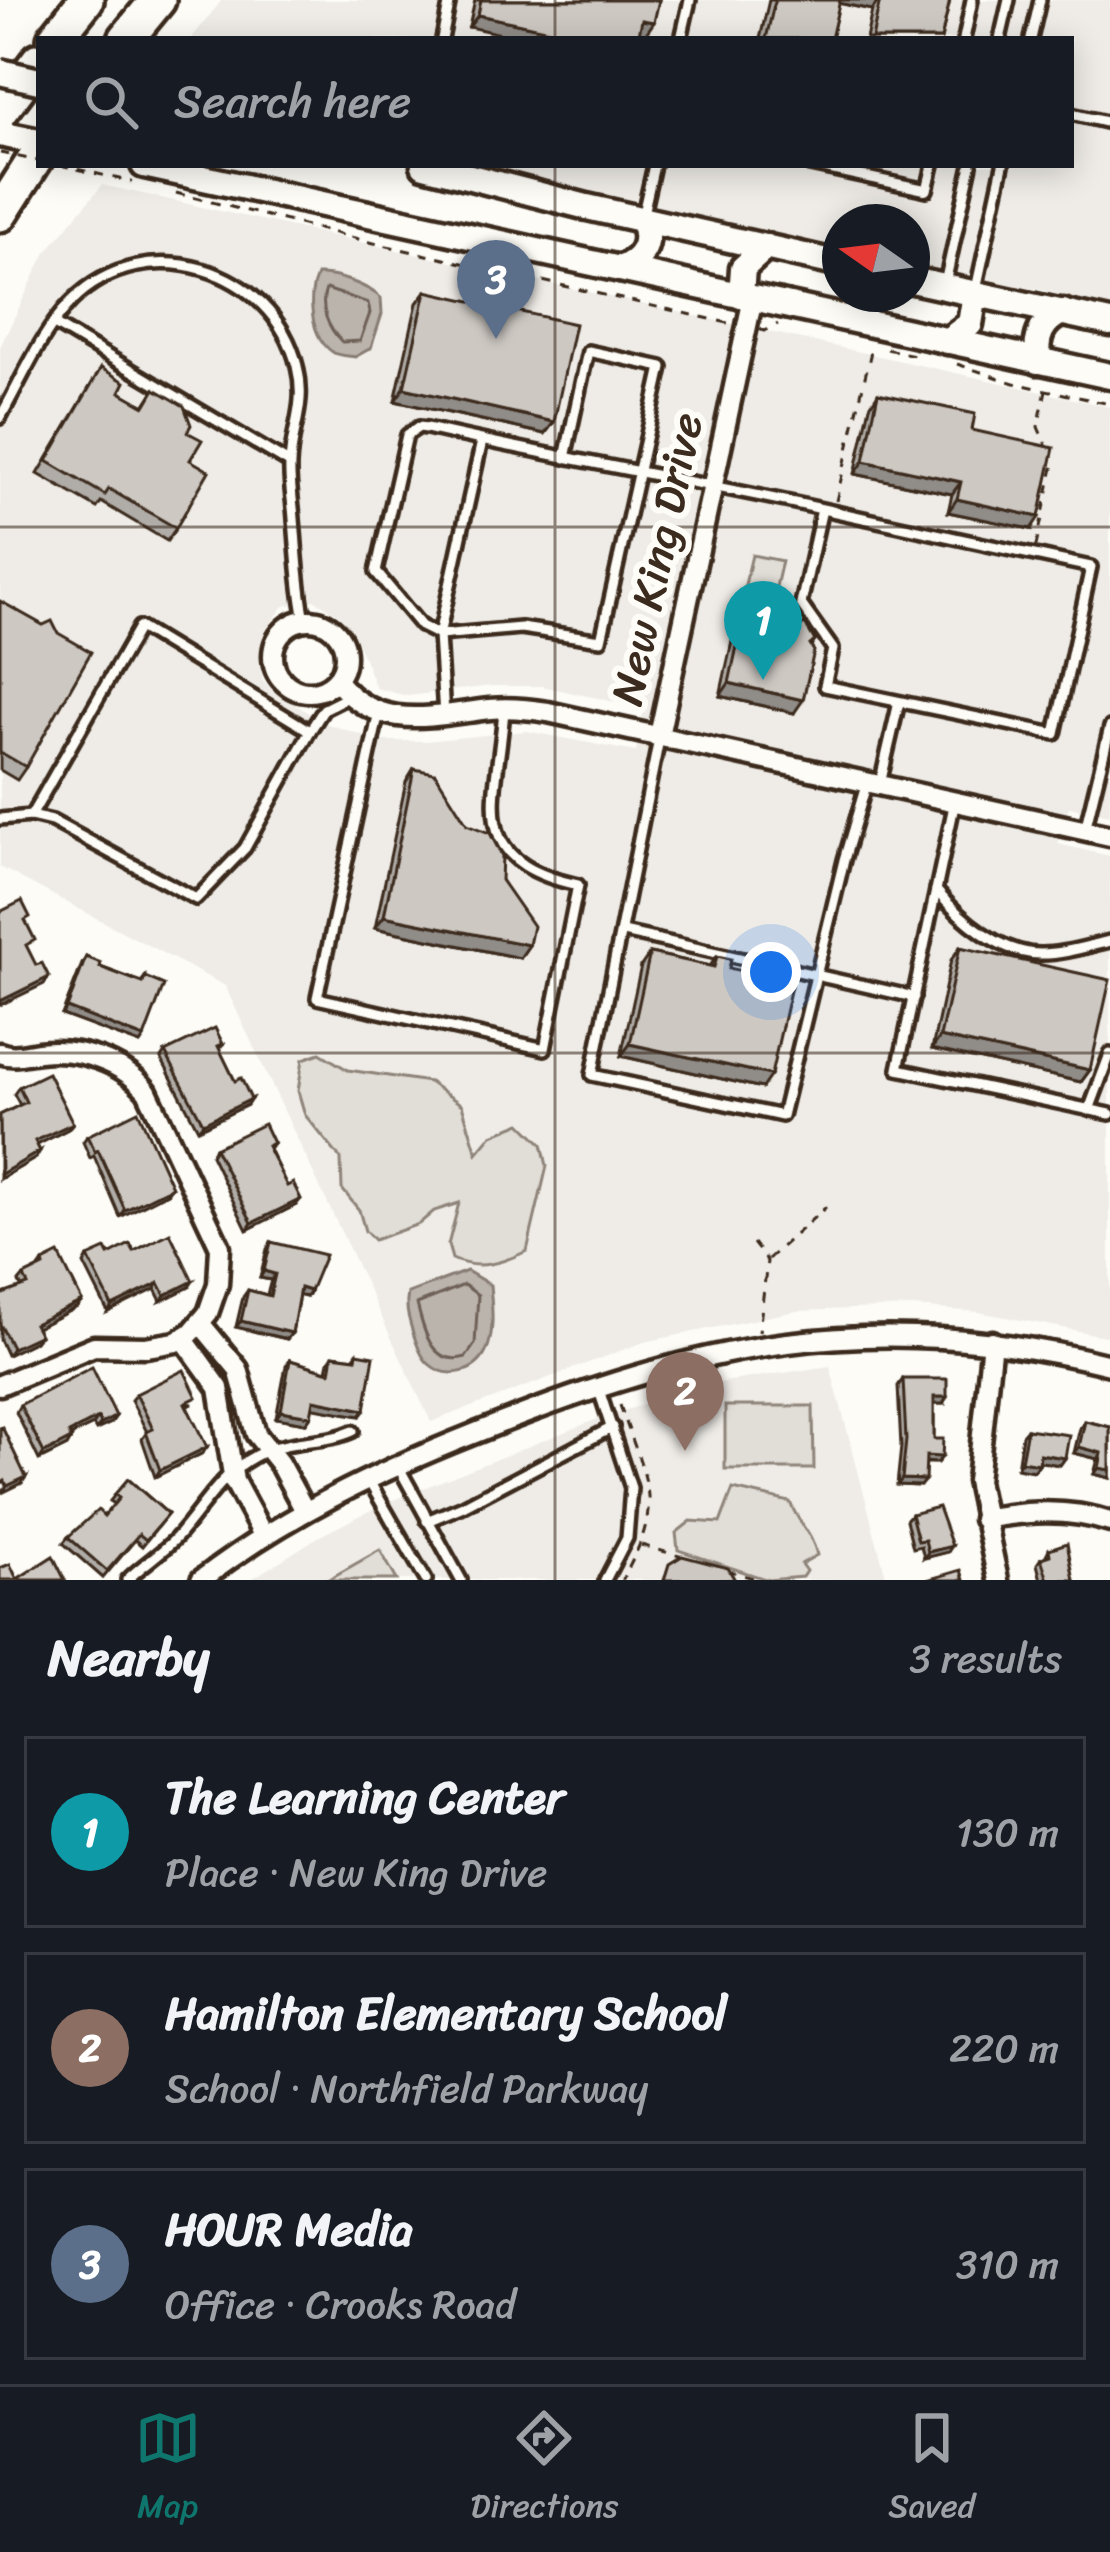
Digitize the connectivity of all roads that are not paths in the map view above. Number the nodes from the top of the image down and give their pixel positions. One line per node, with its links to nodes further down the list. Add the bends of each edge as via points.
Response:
1 (86, 0): 8 (highway)
2 (158, 0): 9 (highway)
3 (450, 0): 10 (lane)
4 (690, 0): 11 (lane)
5 (972, 0): 12 (lane)
6 (1009, 0): 13 (lane)
7 (1040, 0): 14 (lane)
8 (57, 36)
9 (128, 36)
10 (443, 36)
11 (682, 36)
12 (965, 36)
13 (1001, 36)
14 (1032, 36)
15 (36, 64): 18 (highway)
16 (0, 72): 17 (main road, bridge)
17 (36, 80)
18 (0, 112)
19 (1074, 115): 20 (lane)
20 (1110, 123)
21 (0, 134): 22 (main road)
22 (36, 141)
23 (36, 161): 31 (highway)
24 (436, 168): 32 (main road)
25 (653, 168): 32 (lane)
26 (827, 168): 27 (lane, via 927,190)
27 (932, 168)
28 (970, 168): 37 (lane)
29 (1002, 168): 38 (lane)
30 (140, 174): 35 (main road)
31 (0, 214)
32 (642, 220): 33 (main road); 35 (main road, via 646,245)
33 (766, 248): 34 (main road); 39 (main road, via 743,268)
34 (822, 260)
35 (619, 269): 39 (main road)
36 (930, 284): 37 (main road)
37 (944, 287): 38 (main road)
38 (975, 293): 40 (main road); 43 (main road, via 970,324)
39 (747, 297): 43 (main road); 51 (street, New King Drive)
40 (1064, 312): 41 (main road); 44 (main road, via 1043,326)
41 (1110, 322)
42 (54, 324): 46 (lane); 49 (lane); 49 (lane, via 86,289 145,265 197,266 239,286 273,317 296,362 302,400)
43 (948, 351): 44 (main road)
44 (1038, 361): 45 (main road)
45 (1110, 376)
46 (0, 418)
47 (482, 441): 48 (lane); 54 (lane); 54 (lane, via 411,430 376,572 421,626)
48 (565, 458): 50 (lane); 50 (lane, via 588,351 662,368)
49 (290, 463): 53 (lane)
50 (639, 474): 51 (lane); 54 (lane, via 601,640 521,628)
51 (712, 488): 52 (lane); 62 (street, New King Drive)
52 (822, 509): 56 (lane, via 801,604 833,649 825,686); 56 (lane, via 1091,567 1055,734)
53 (305, 620): 55 (street, via 338,634); 55 (street, via 277,639 277,672 303,691)
54 (439, 635): 59 (lane)
55 (344, 689): 58 (street); 61 (lane)
56 (899, 702): 63 (lane)
57 (504, 708): 58 (lane, via 497,838 545,878 578,885 545,1048 317,998); 59 (street); 62 (street)
58 (379, 712): 59 (street)
59 (444, 716)
60 (1110, 727): 67 (lane)
61 (310, 731): 65 (lane, via 245,848 196,898); 65 (lane, via 139,627)
62 (658, 736): 63 (street, New King Drive); 70 (lane)
63 (874, 783): 64 (street, New King Drive); 72 (lane)
64 (956, 801): 67 (street, New King Drive); 69 (lane)
65 (31, 816): 66 (lane)
66 (0, 819)
67 (1085, 830): 68 (street, New King Drive)
68 (1110, 836)
69 (936, 890): 71 (lane, via 1018,951 1050,954); 73 (lane)
70 (623, 932): 72 (lane); 72 (lane, via 592,1075 782,1116)
71 (1110, 941)
72 (814, 975): 73 (lane)
73 (914, 997): 76 (lane, via 898,1069)
74 (1110, 1054): 76 (lane)
75 (2, 1058): 78 (street, via 85,1056 121,1067 147,1091 220,1247 218,1284)
76 (1089, 1109): 77 (lane)
77 (1110, 1114)
78 (192, 1331): 81 (street, via 162,1346 94,1346); 85 (street, via 238,1369 256,1435); 87 (street, via 219,1388)
79 (992, 1342): 80 (street); 82 (street, via 785,1341); 90 (street, via 977,1481)
80 (1110, 1365)
81 (0, 1385)
82 (598, 1388): 83 (lane); 86 (street)
83 (613, 1427): 91 (lane); 98 (lane, via 631,1488 627,1538)
84 (353, 1431): 85 (lane)
85 (268, 1450): 87 (lane); 89 (street)
86 (398, 1465): 88 (street); 91 (lane)
87 (233, 1469): 93 (street); 94 (lane, via 176,1538)
88 (368, 1478): 89 (street); 96 (lane)
89 (304, 1511): 93 (street)
90 (983, 1519): 92 (street, via 1040,1511); 99 (street)
91 (428, 1521): 97 (lane)
92 (1110, 1522)
93 (263, 1535): 95 (street)
94 (127, 1580)
95 (201, 1580)
96 (426, 1580)
97 (461, 1580)
98 (604, 1580)
99 (998, 1580)

